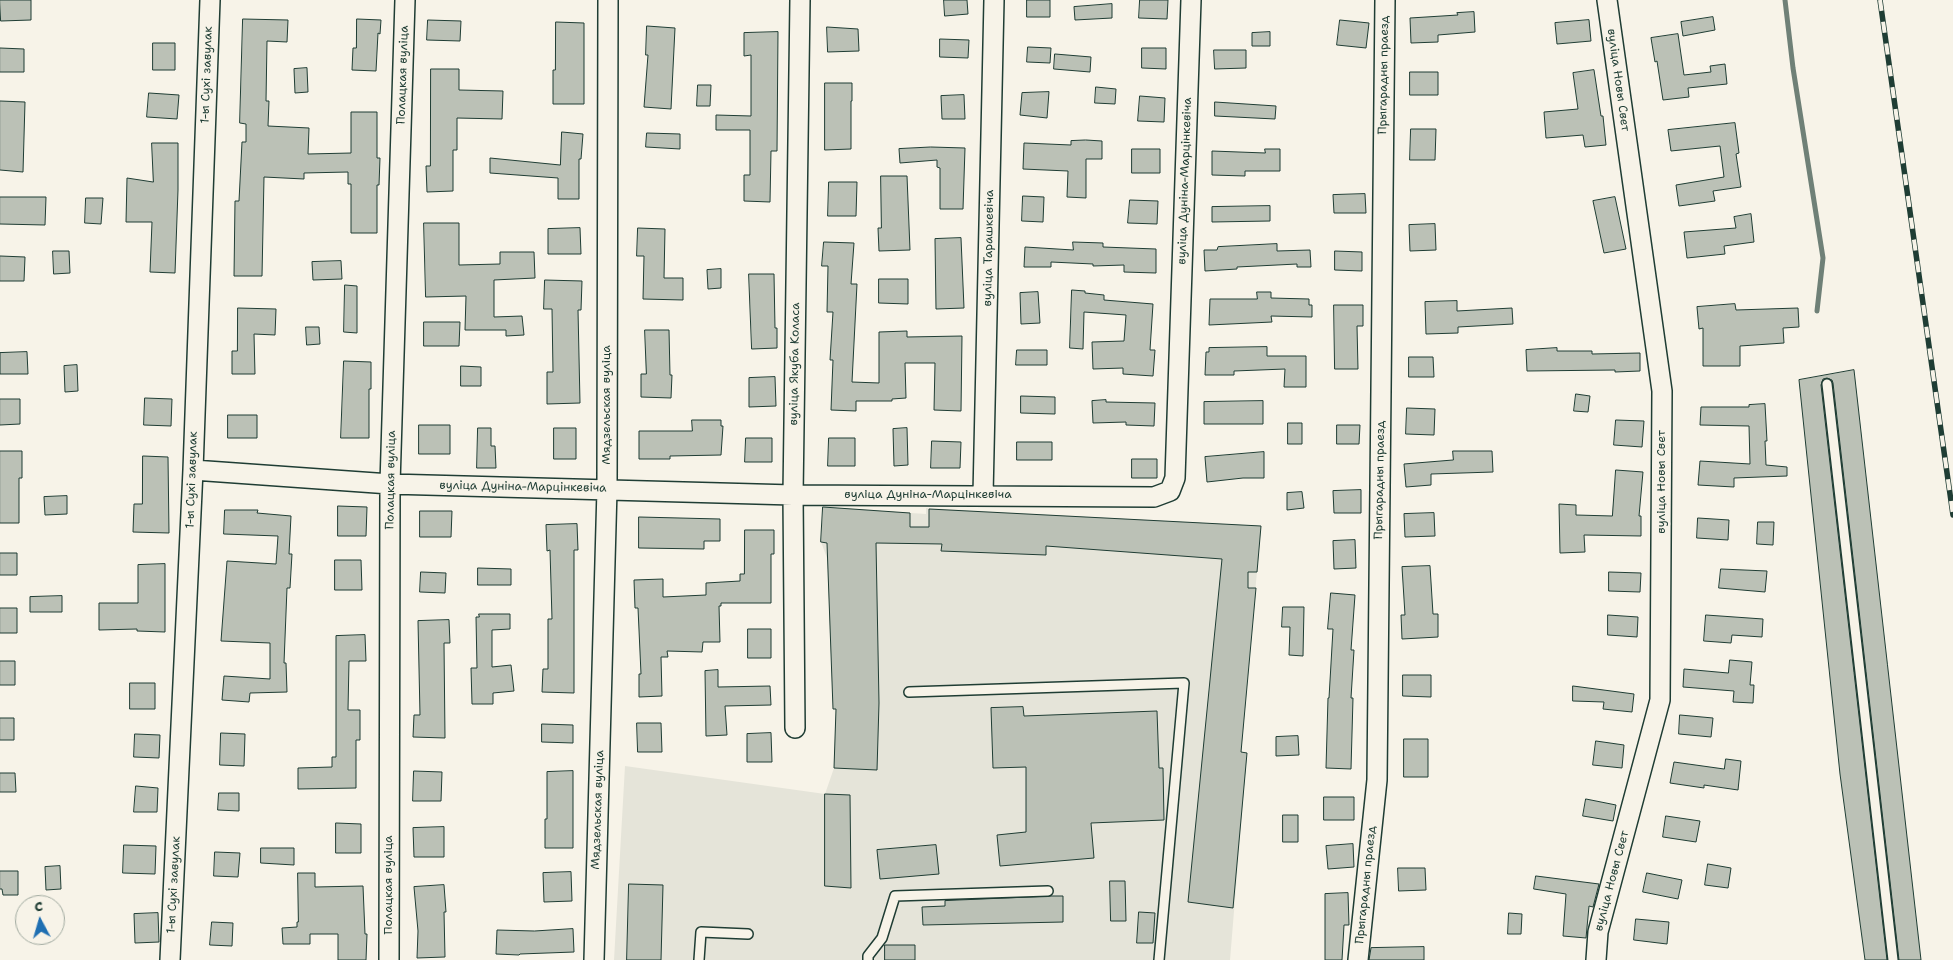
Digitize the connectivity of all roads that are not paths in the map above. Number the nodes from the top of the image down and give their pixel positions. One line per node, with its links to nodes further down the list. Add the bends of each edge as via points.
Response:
1 (210, 0): 10 (street, 1-ы Сухі завулак)
2 (405, 0): 11 (street, Полацкая вуліца)
3 (608, 0): 12 (street, Мядзельская вуліца)
4 (800, 0): 13 (street, вуліца Якуба Коласа)
5 (994, 0): 14 (street, вуліца Тарашкевіча)
6 (1191, 0): 14 (street, вуліца Дуніна-Марцінкевіча, via 1175,478 1170,491 1154,497)
7 (1385, 0): 25 (street, Прыгарадны праезд, via 1377,780)
8 (1607, 0): 26 (street, вуліца Новы Свет, via 1662,391 1660,700 1598,932)
9 (1827, 384): 27 (lane)
10 (192, 470): 11 (street, вуліца Дуніна-Марцінкевіча); 19 (street, 1-ы Сухі завулак)
11 (390, 484): 12 (street, вуліца Дуніна-Марцінкевіча); 20 (street, Полацкая вуліца)
12 (607, 489): 13 (street, вуліца Дуніна-Марцінкевіча); 21 (street, Мядзельская вуліца)
13 (793, 495): 14 (street, вуліца Дуніна-Марцінкевіча); 16 (street, вуліца Якуба Коласа)
14 (984, 495)
15 (909, 692): 24 (lane, via 1184,683)
16 (795, 728)
17 (1048, 891): 23 (lane, via 895,896 882,938)
18 (748, 934): 22 (lane, via 701,932)
19 (170, 960)
20 (389, 960)
21 (594, 960)
22 (698, 960)
23 (868, 960)
24 (1159, 960)
25 (1358, 960)
26 (1596, 960)
27 (1893, 960)

